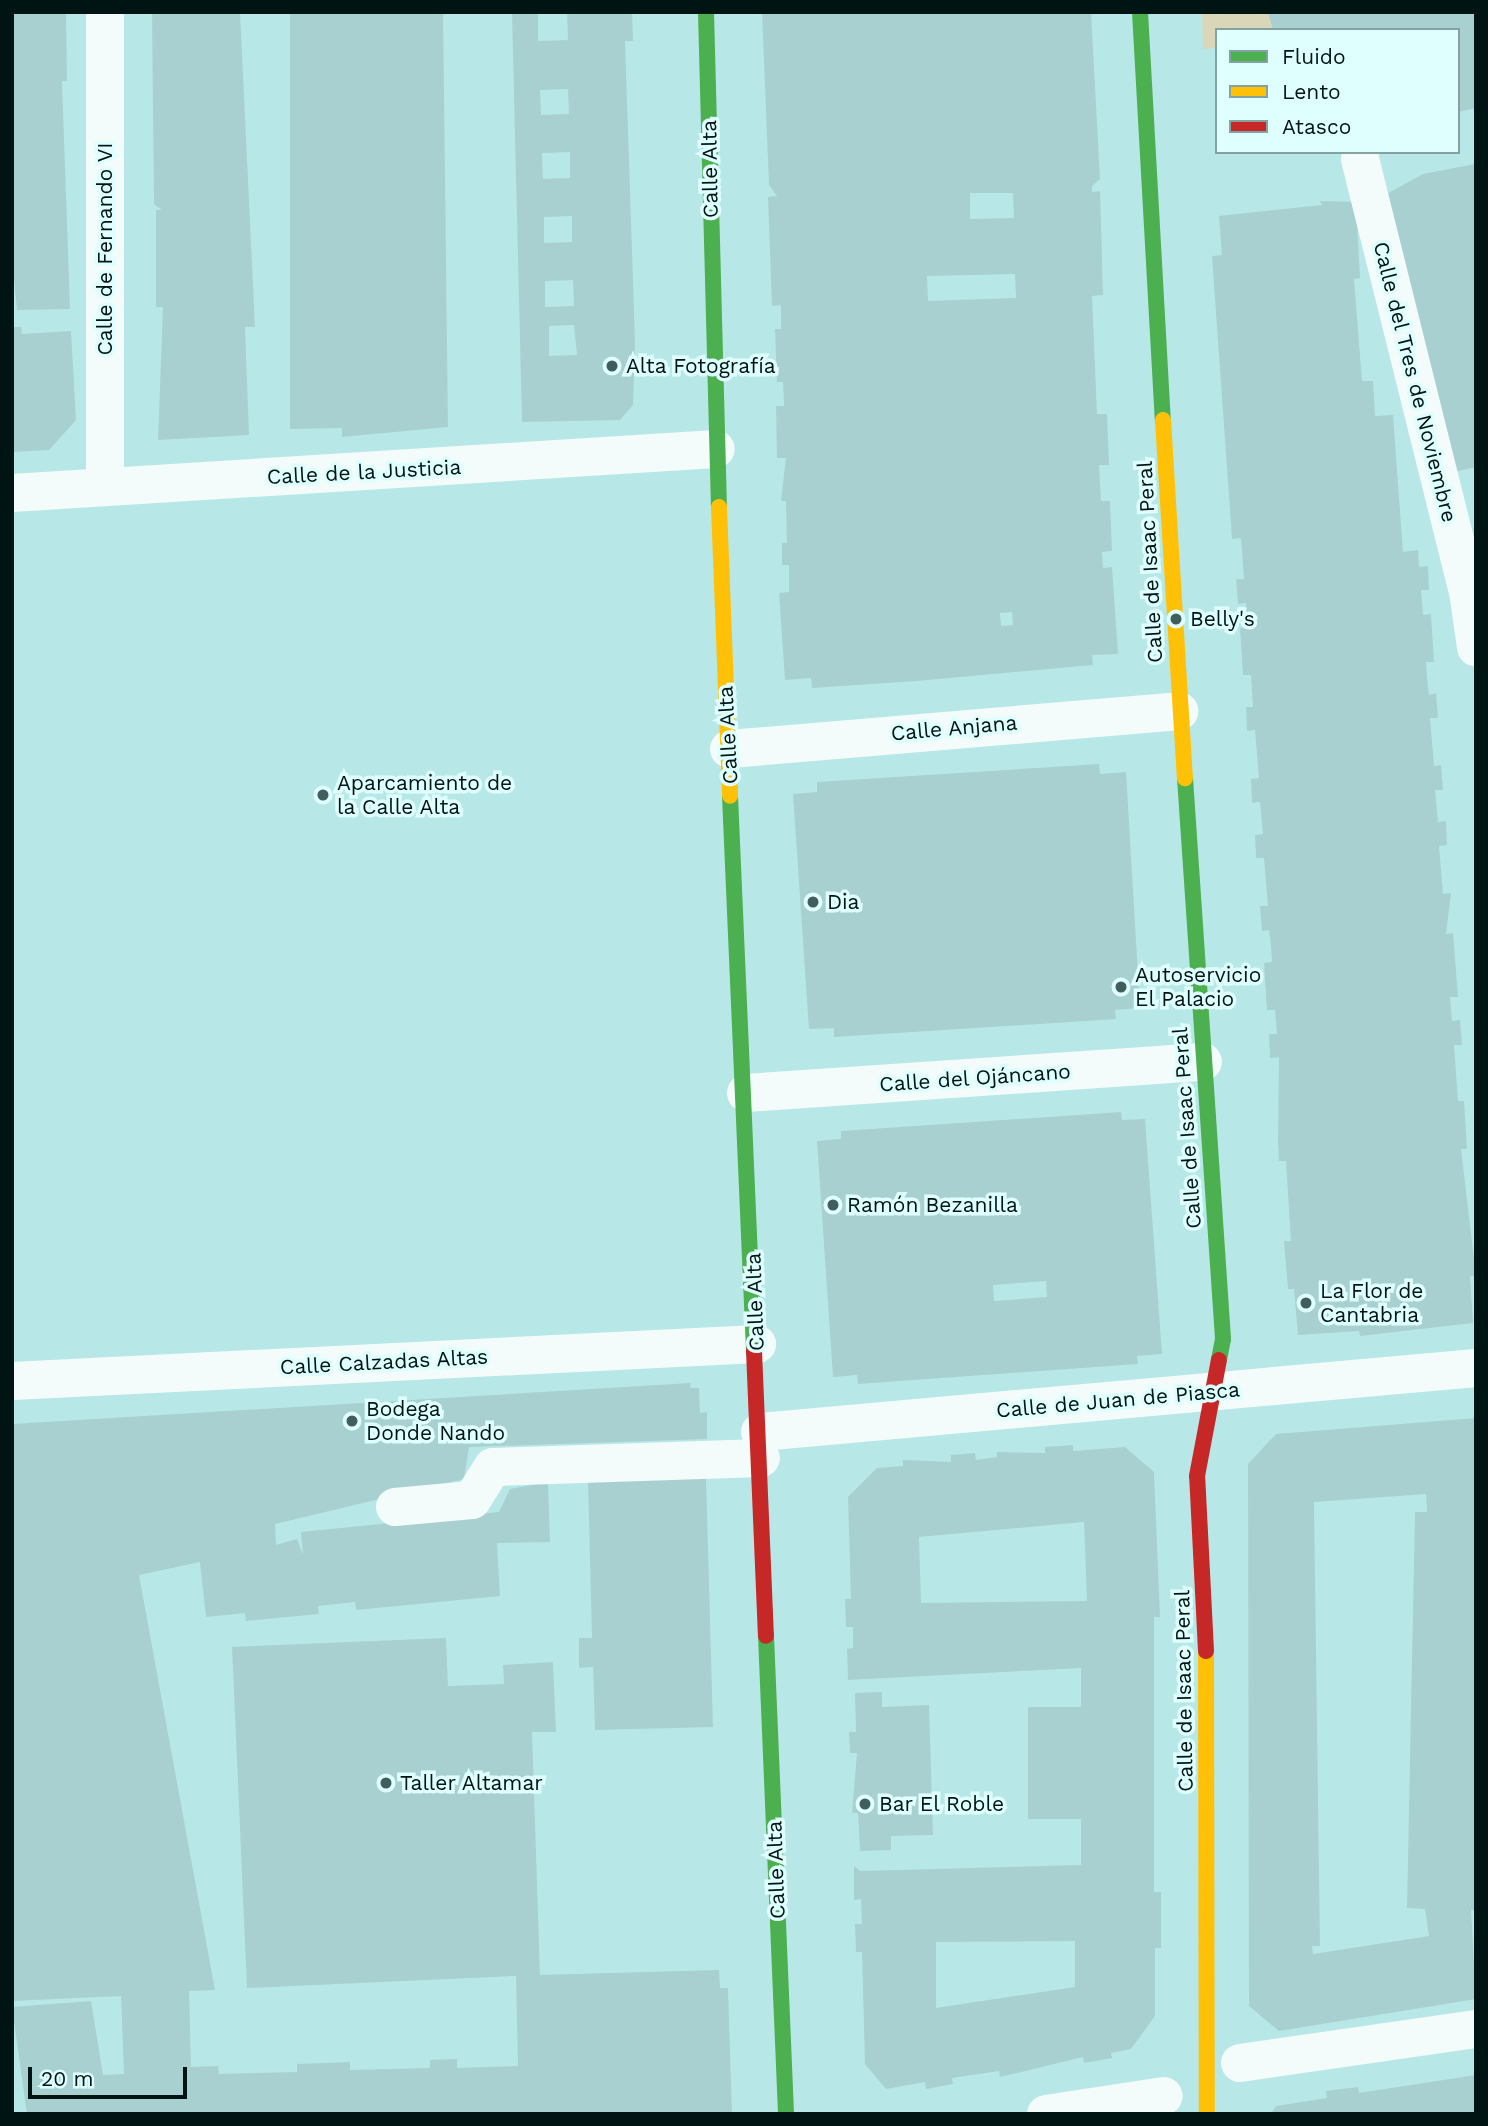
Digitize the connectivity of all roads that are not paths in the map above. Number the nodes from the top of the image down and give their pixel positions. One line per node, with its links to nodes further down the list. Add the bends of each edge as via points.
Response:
1 (105, 12): 6 (street, Calle de Fernando VI)
2 (706, 12): 5 (street, Calle Alta)
3 (1140, 12): 9 (street, Calle de Isaac Peral)
4 (1360, 159): 8 (street, Calle del Tres de Noviembre, via 1468,591)
5 (716, 449): 6 (street, Calle de la Justicia); 10 (street, Calle Alta)
6 (105, 485): 7 (street, Calle de la Justicia)
7 (12, 493)
8 (1476, 647)
9 (1179, 711): 10 (street, Calle Anjana); 11 (street, Calle de Isaac Peral)
10 (729, 749): 12 (street, Calle Alta)
11 (1203, 1062): 12 (street, Calle del Ojáncano); 16 (street, Calle de Isaac Peral, via 1223,1339)
12 (747, 1093): 13 (street, Calle Alta)
13 (757, 1344): 15 (street, Calle Calzadas Altas); 17 (street, Calle Alta)
14 (1476, 1368): 16 (street, Calle de Juan de Piasca)
15 (12, 1381)
16 (1211, 1392): 17 (street, Calle de Juan de Piasca); 24 (street, Calle de Isaac Peral, via 1197,1476 1208,1700)
17 (760, 1445): 18 (street, via 493,1467 472,1500); 22 (street, Calle Alta)
18 (395, 1507)
19 (1476, 2029): 20 (street)
20 (1240, 2063)
21 (1164, 2096): 23 (street)
22 (786, 2114)
23 (1046, 2114)
24 (1207, 2114)

